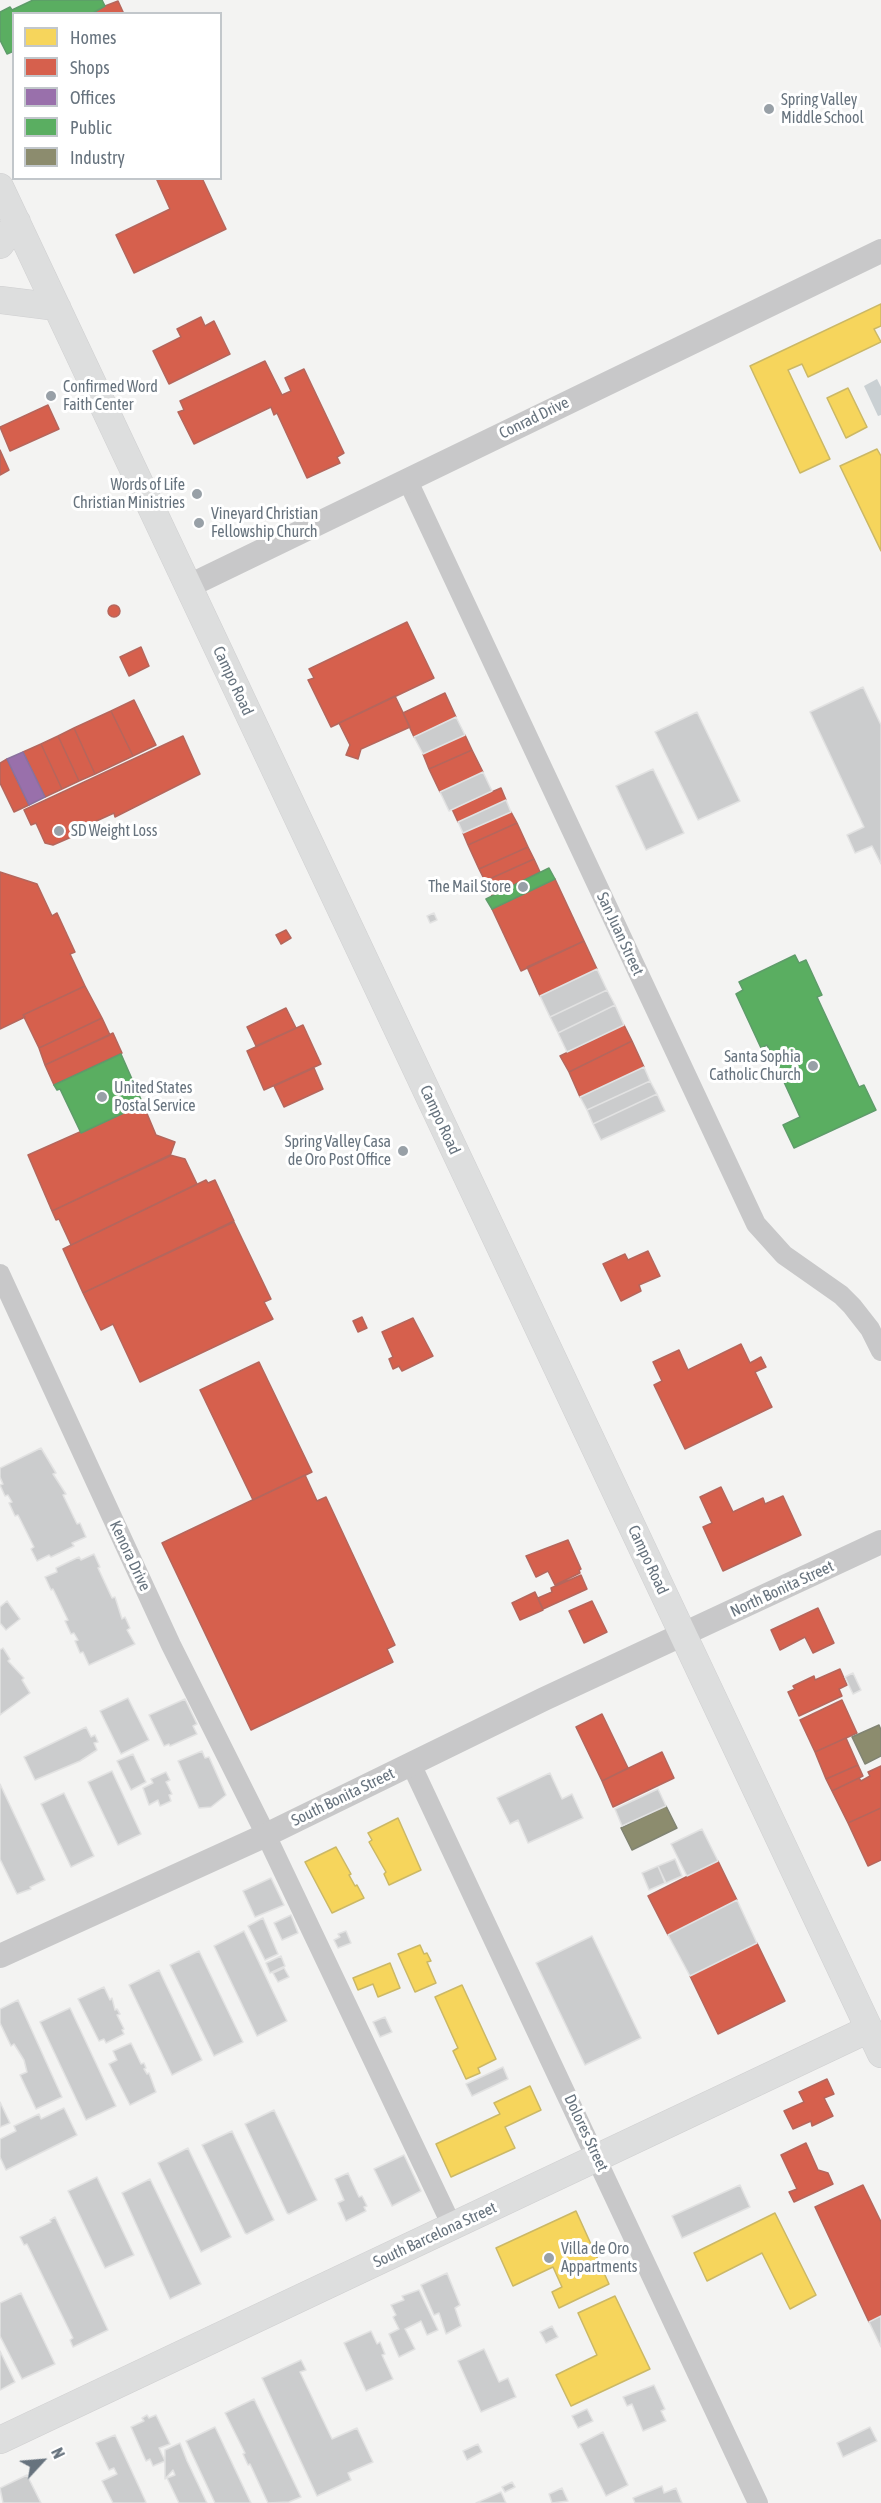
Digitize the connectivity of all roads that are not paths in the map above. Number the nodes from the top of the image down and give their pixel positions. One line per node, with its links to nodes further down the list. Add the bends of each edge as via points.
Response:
1 (0, 187): 2 (main road, Campo Road)
2 (17, 222): 3 (main road); 6 (main road, Campo Road)
3 (0, 245)
4 (881, 251): 7 (street, Conrad Drive)
5 (0, 300): 6 (main road)
6 (57, 307): 8 (main road, Campo Road)
7 (407, 479): 8 (street, Conrad Drive); 10 (street, San Juan Street, via 756,1224 784,1256 852,1306)
8 (189, 586): 12 (main road, Campo Road)
9 (0, 1275): 14 (street, Kenora Drive, via 171,1645)
10 (881, 1351)
11 (881, 1542): 12 (street, North Bonita Street)
12 (683, 1634): 13 (street, South Bonita Street); 16 (main road, Campo Road)
13 (411, 1764): 14 (street, South Bonita Street); 18 (street, Dolores Street)
14 (266, 1835): 15 (street, South Bonita Street); 19 (street, Kenora Drive)
15 (0, 1956)
16 (875, 2026): 17 (main road, Campo Road); 18 (main road, South Barcelona Street)
17 (881, 2054)
18 (596, 2157): 19 (main road, South Barcelona Street); 21 (street, Dolores Street)
19 (453, 2228): 20 (main road, South Barcelona Street)
20 (0, 2440)
21 (759, 2503)

